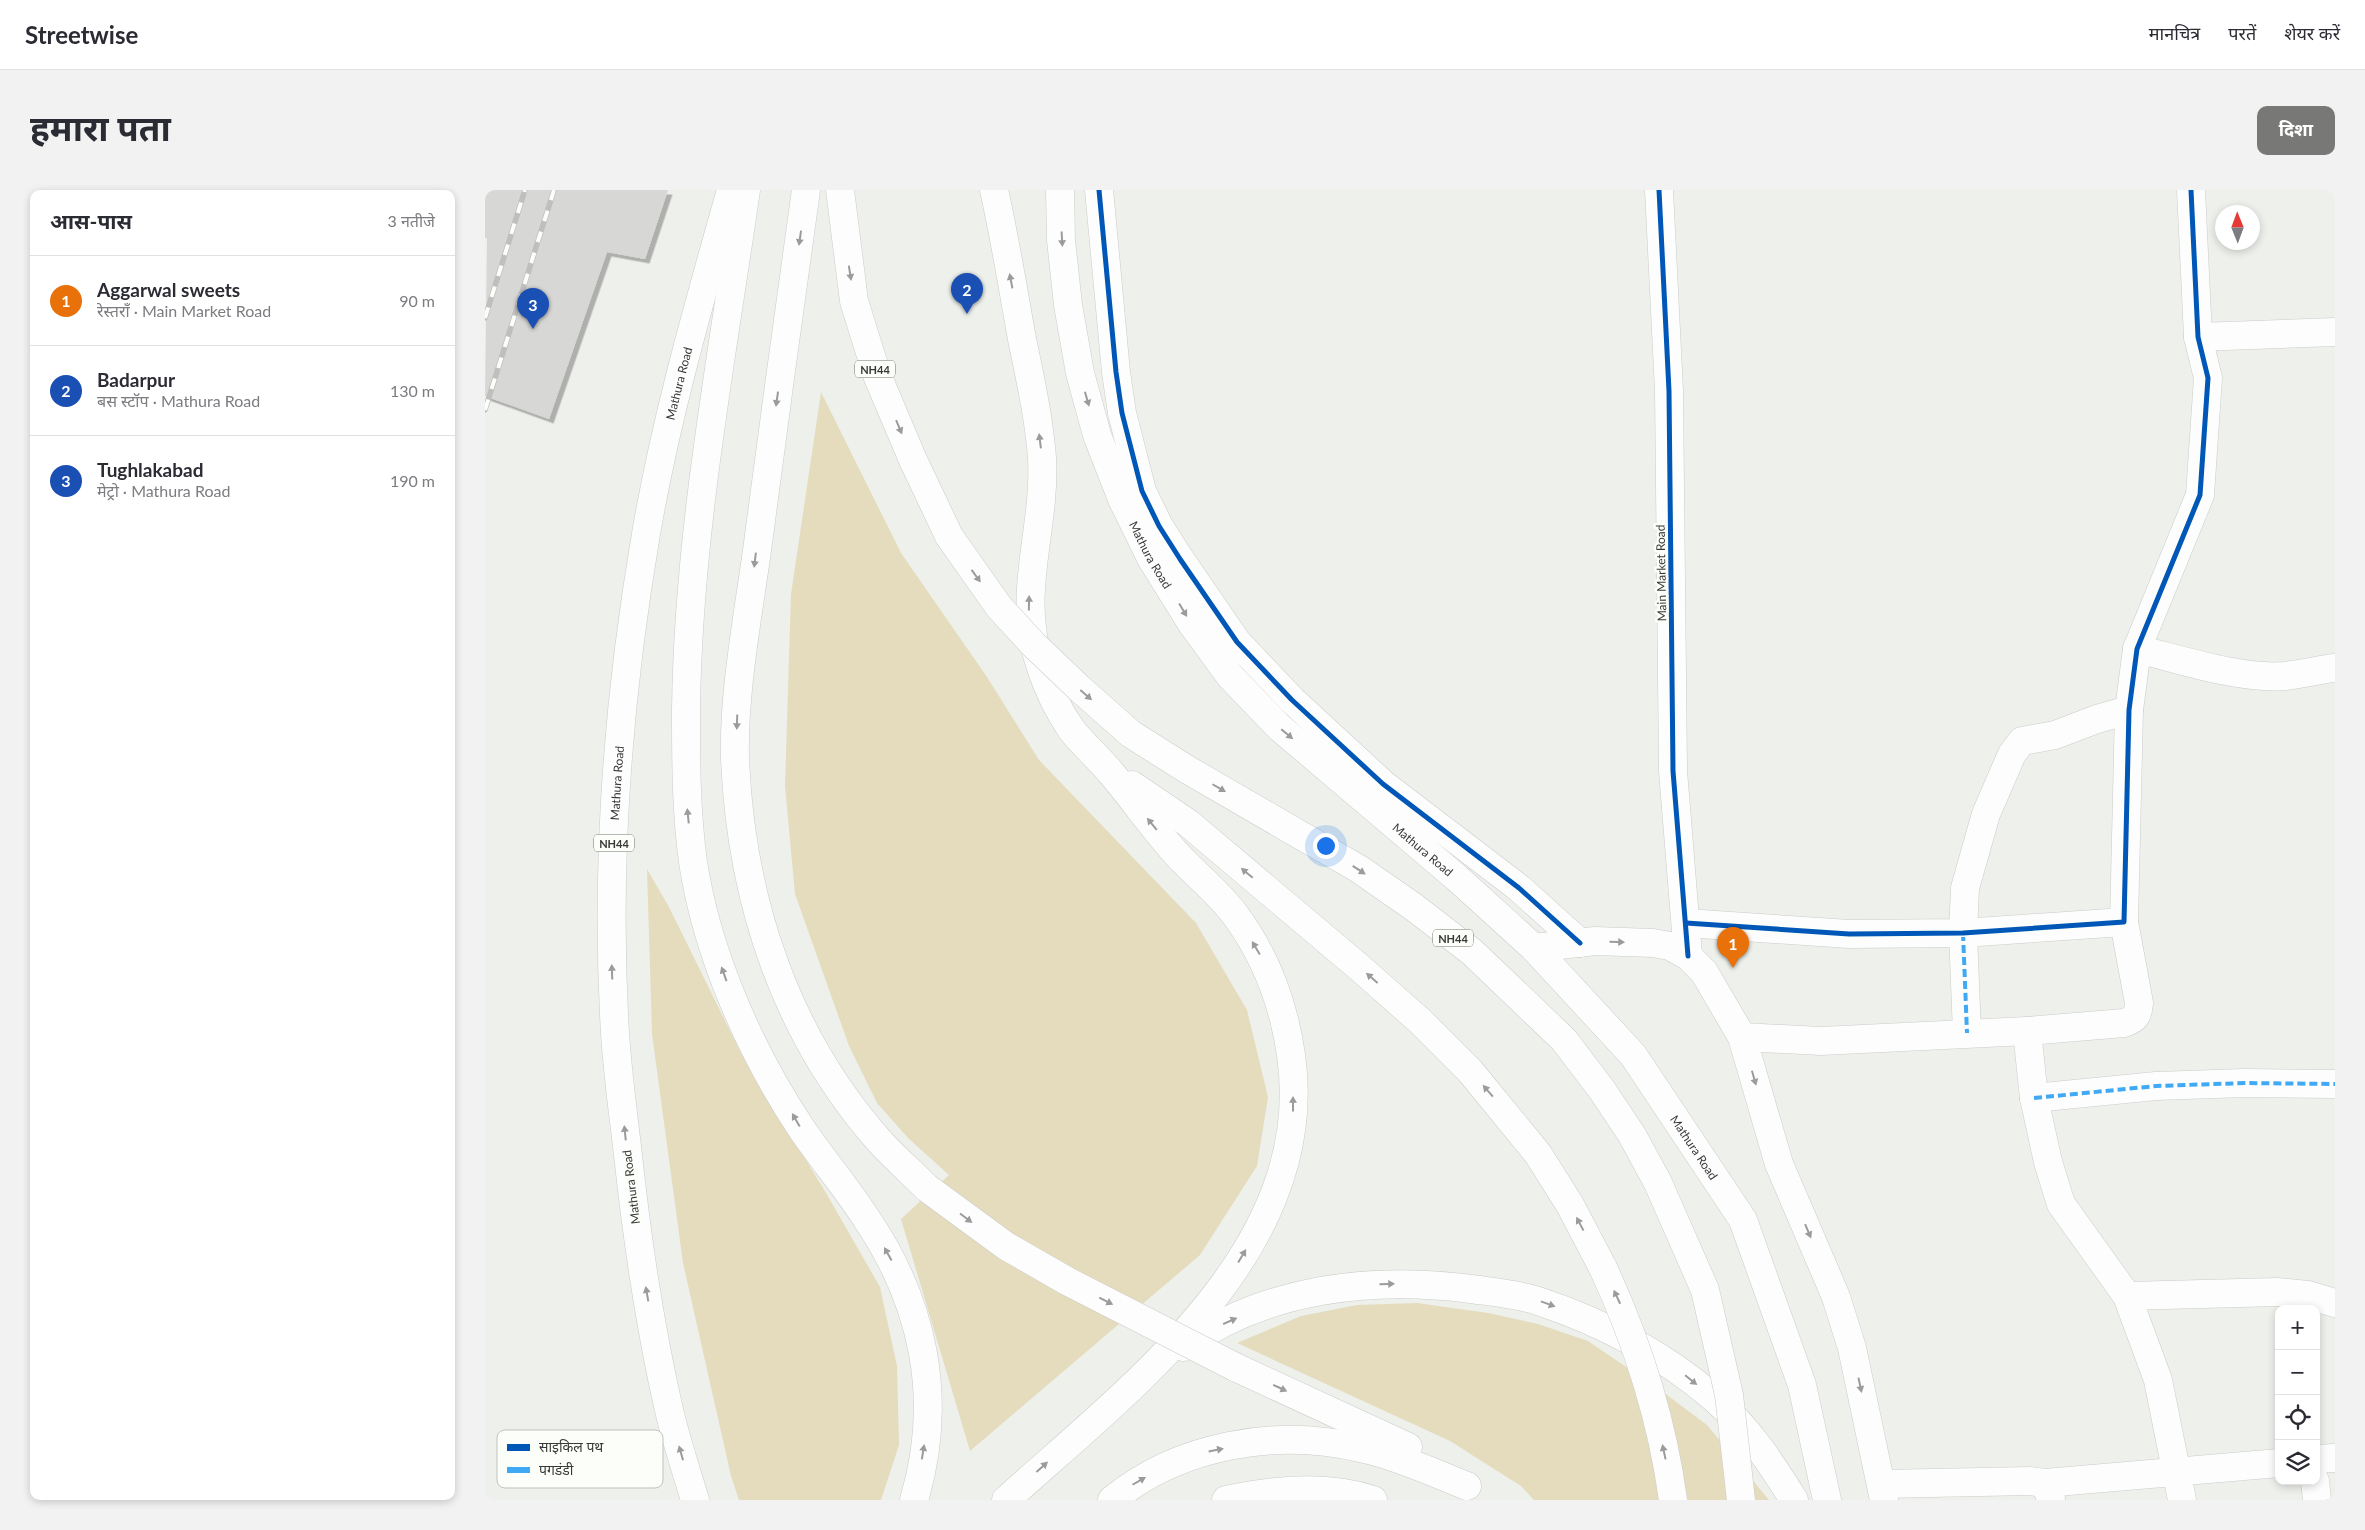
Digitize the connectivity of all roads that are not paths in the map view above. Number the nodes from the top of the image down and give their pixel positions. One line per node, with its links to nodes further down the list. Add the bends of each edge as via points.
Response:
1 (731, 190): 39 (main road, Mathura Road / NH44, one-way to 1, via 669,1412 638,1240 615,1036 613,860 627,671 646,534 674,393)
2 (747, 190): 40 (main road, one-way to 2, via 929,1416 920,1334 909,1297 867,1219 801,1128 761,1059 733,998 713,943 694,864 685,791 687,661 695,550)
3 (806, 190): 38 (main road, one-way to 38, bridge, via 739,690 735,758 754,900 791,1008 821,1062 882,1144 927,1188 1006,1246 1235,1367 1408,1447)
4 (840, 190): 46 (main road, NH44, one-way to 46, bridge, via 854,301 877,375 949,536 999,607 1034,645 1131,734 1359,869 1472,952 1565,1040 1603,1090 1658,1183 1705,1290 1729,1395)
5 (994, 190): 15 (main road, one-way to 5, via 1072,729 1051,695 1032,634 1029,590 1041,502 1042,459 1035,404)
6 (1060, 190): 20 (main road, Mathura Road, one-way to 20, via 1061,240 1068,304 1080,373 1097,434 1122,499 1151,558 1192,624 1230,676 1279,727 1457,878)
7 (1099, 190): 19 (main road, via 1115,372 1122,413 1142,491 1180,559 1237,642 1292,700 1376,778 1519,888)
8 (1659, 190): 17 (main road, Main Market Road, via 1669,399 1673,771)
9 (2191, 190): 11 (main road)
10 (2335, 332): 11 (main road)
11 (2198, 337): 12 (main road, via 2208,378 2200,496)
12 (2137, 649): 13 (main road, via 2212,668 2250,673 2284,676); 14 (main road)
13 (2335, 668)
14 (2129, 710): 16 (main road); 18 (main road, via 2097,718 2055,735 2029,739 2017,746 1986,814 1965,888)
15 (1108, 768): 30 (main road, one-way to 15, via 1217,1294 1264,1218 1277,1189 1288,1148 1293,1110 1293,1067 1287,1028 1259,952 1236,916 1175,852); 45 (main road, one-way to 15, bridge, via 1645,1372 1624,1313 1570,1205 1538,1154 1470,1071 1427,1027 1188,824)
16 (2124, 922): 18 (main road); 22 (main road, via 2139,1003 2134,1020)
17 (1686, 923): 18 (main road, via 1849,934); 21 (main road, Main Market Road)
18 (1963, 933): 23 (main road)
19 (1580, 943): 20 (main road); 21 (main road, one-way to 21, via 1653,942 1670,946)
20 (1533, 948): 48 (main road, Mathura Road, via 1633,1055 1743,1220 1802,1385)
21 (1688, 956): 24 (main road, via 1705,972)
22 (2027, 1031): 23 (main road); 26 (main road)
23 (1967, 1033): 24 (main road, via 1821,1041)
24 (1742, 1037): 36 (main road, one-way to 36, via 1779,1164 1836,1297 1850,1339)
25 (2335, 1084): 26 (main road, via 2155,1086)
26 (2033, 1098): 27 (main road, via 2061,1204)
27 (2127, 1296): 28 (main road); 34 (main road, via 2158,1380)
28 (2278, 1303): 29 (main road, via 2308,1295)
29 (2335, 1303)
30 (1145, 1374): 41 (main road, one-way to 30); 47 (main road, one-way to 47, via 1200,1335 1267,1304 1305,1293 1343,1286 1394,1284 1444,1285 1502,1293 1536,1300 1583,1318 1641,1346 1680,1371 1716,1400 1757,1442)
31 (2335, 1458): 32 (main road)
32 (2320, 1460)
33 (2275, 1463): 34 (main road)
34 (2177, 1472): 37 (main road); 49 (main road)
35 (2315, 1485): 50 (main road)
36 (1883, 1492): 37 (main road, via 2030,1481)
37 (2048, 1492)
38 (1477, 1493): 42 (main road, one-way to 38, via 1169,1464 1205,1452 1272,1441 1311,1439 1361,1448 1411,1464)
39 (695, 1500)
40 (914, 1500)
41 (1006, 1500)
42 (1112, 1500)
43 (1226, 1500): 44 (main road, via 1266,1491 1314,1490)
44 (1373, 1500)
45 (1673, 1500)
46 (1741, 1500)
47 (1793, 1500)
48 (1827, 1500)
49 (2182, 1500)
50 (2317, 1500)

